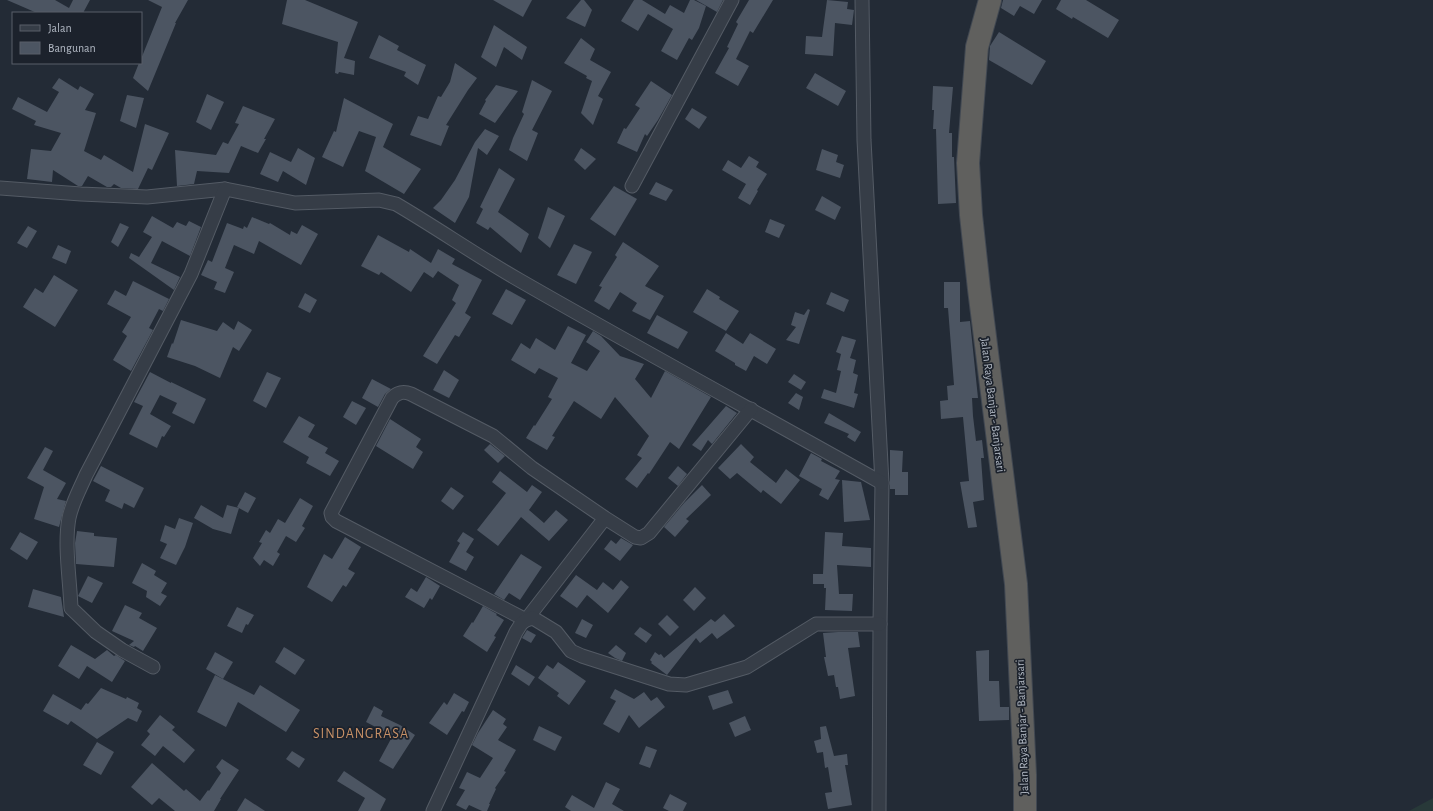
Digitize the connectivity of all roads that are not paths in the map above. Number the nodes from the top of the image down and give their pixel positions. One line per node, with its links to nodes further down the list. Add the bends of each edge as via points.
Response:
1 (732, 0): 4 (street)
2 (862, 0): 8 (street, via 864,140)
3 (990, 0): 15 (highway, Jalan Raya Banjar - Banjarsari, via 977,47 968,163 978,282 1016,584)
4 (632, 186)
5 (0, 188): 6 (street, via 147,197)
6 (225, 189): 7 (street, via 295,203 378,200 396,204 516,279); 12 (street, via 191,274 86,475 69,517 67,536 71,608 101,636)
7 (751, 409): 8 (street); 9 (street, via 645,536 635,537)
8 (882, 483): 11 (street)
9 (605, 518): 10 (street); 10 (street, via 532,468 493,436 411,394 396,393 392,398 331,513 332,517)
10 (526, 620): 11 (street, via 533,618 541,622 556,632 571,651 582,656 669,684 686,685 747,667 816,624); 13 (street, via 516,632)
11 (880, 624): 14 (street)
12 (153, 667)
13 (433, 811)
14 (879, 811)
15 (1025, 811)

